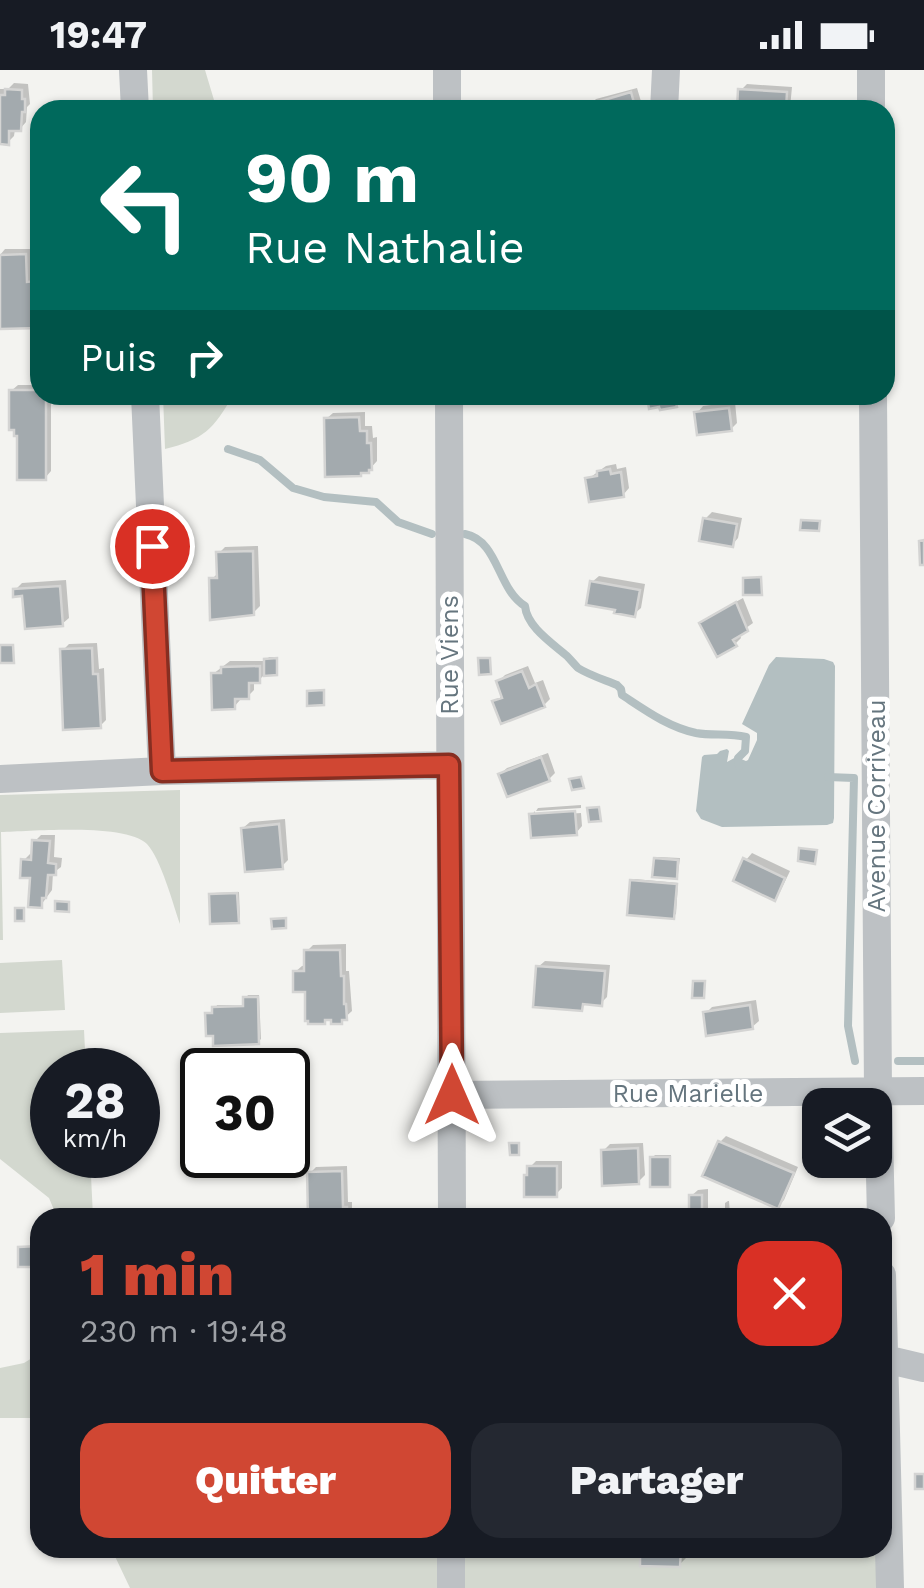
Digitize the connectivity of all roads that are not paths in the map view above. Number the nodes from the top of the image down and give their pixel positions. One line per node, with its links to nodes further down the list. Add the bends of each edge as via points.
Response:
1 (133, 70): 5 (street)
2 (447, 70): 6 (street)
3 (666, 70): 7 (street)
4 (870, 70): 8 (street)
5 (134, 100)
6 (448, 100)
7 (664, 100)
8 (871, 100)
9 (146, 405): 13 (street)
10 (450, 405): 12 (street, Rue Viens)
11 (873, 405): 15 (street, Avenue Corriveau)
12 (449, 765): 13 (street); 19 (street, Rue Viens)
13 (162, 771): 14 (street)
14 (0, 779)
15 (878, 1088)
16 (924, 1091): 17 (street, Rue Marielle)
17 (892, 1092)
18 (802, 1093): 19 (street, Rue Marielle)
19 (452, 1095): 21 (street, Rue Viens)
20 (880, 1178): 22 (street, Avenue Corriveau)
21 (452, 1208)
22 (881, 1208)
23 (892, 1361): 24 (street)
24 (924, 1368)
25 (451, 1558): 27 (street)
26 (889, 1558): 28 (street)
27 (451, 1588)
28 (890, 1588)

